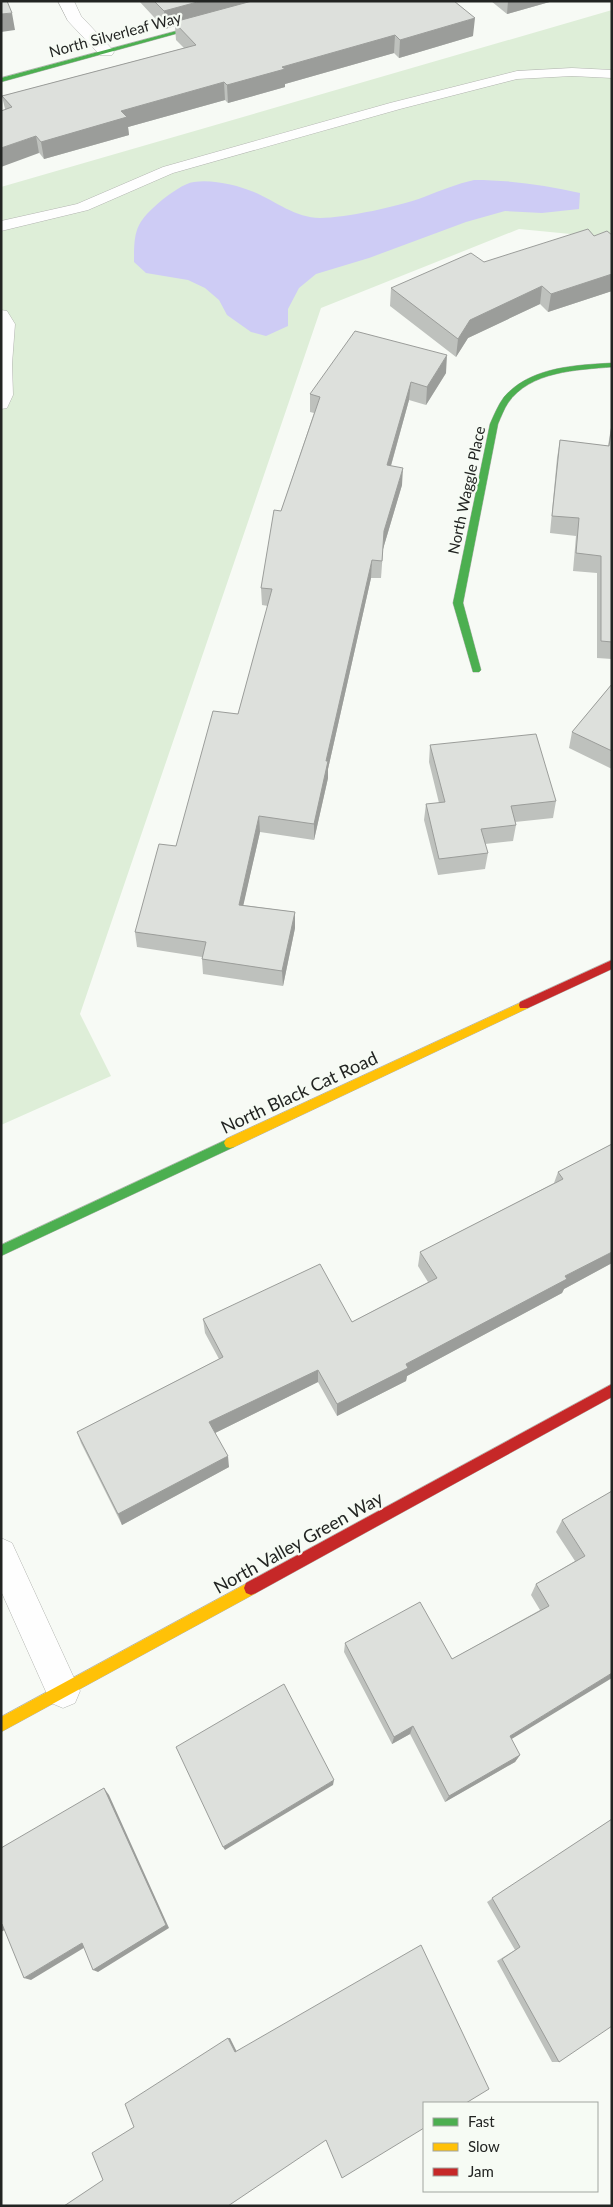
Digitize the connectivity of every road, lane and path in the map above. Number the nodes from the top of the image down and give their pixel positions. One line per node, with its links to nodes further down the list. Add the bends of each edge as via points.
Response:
1 (66, 1): 3 (street, via 74,18)
2 (219, 22): 3 (street, North Silverleaf Way)
3 (106, 52): 5 (street, North Silverleaf Way)
4 (612, 74): 6 (lane, via 517,75 178,168 82,207)
5 (1, 80)
6 (1, 226)
7 (1, 315): 9 (lane, via 7,324)
8 (612, 365): 10 (street, North Waggle Place, via 560,371 537,378 517,388 506,399 494,424 458,603)
9 (1, 404)
10 (476, 670)
11 (612, 964): 12 (street, North Black Cat Road)
12 (1, 1251)
13 (612, 1390): 15 (street, North Valley Green Way)
14 (1, 1554): 15 (street)
15 (63, 1691): 16 (street, North Valley Green Way)
16 (1, 1724)

